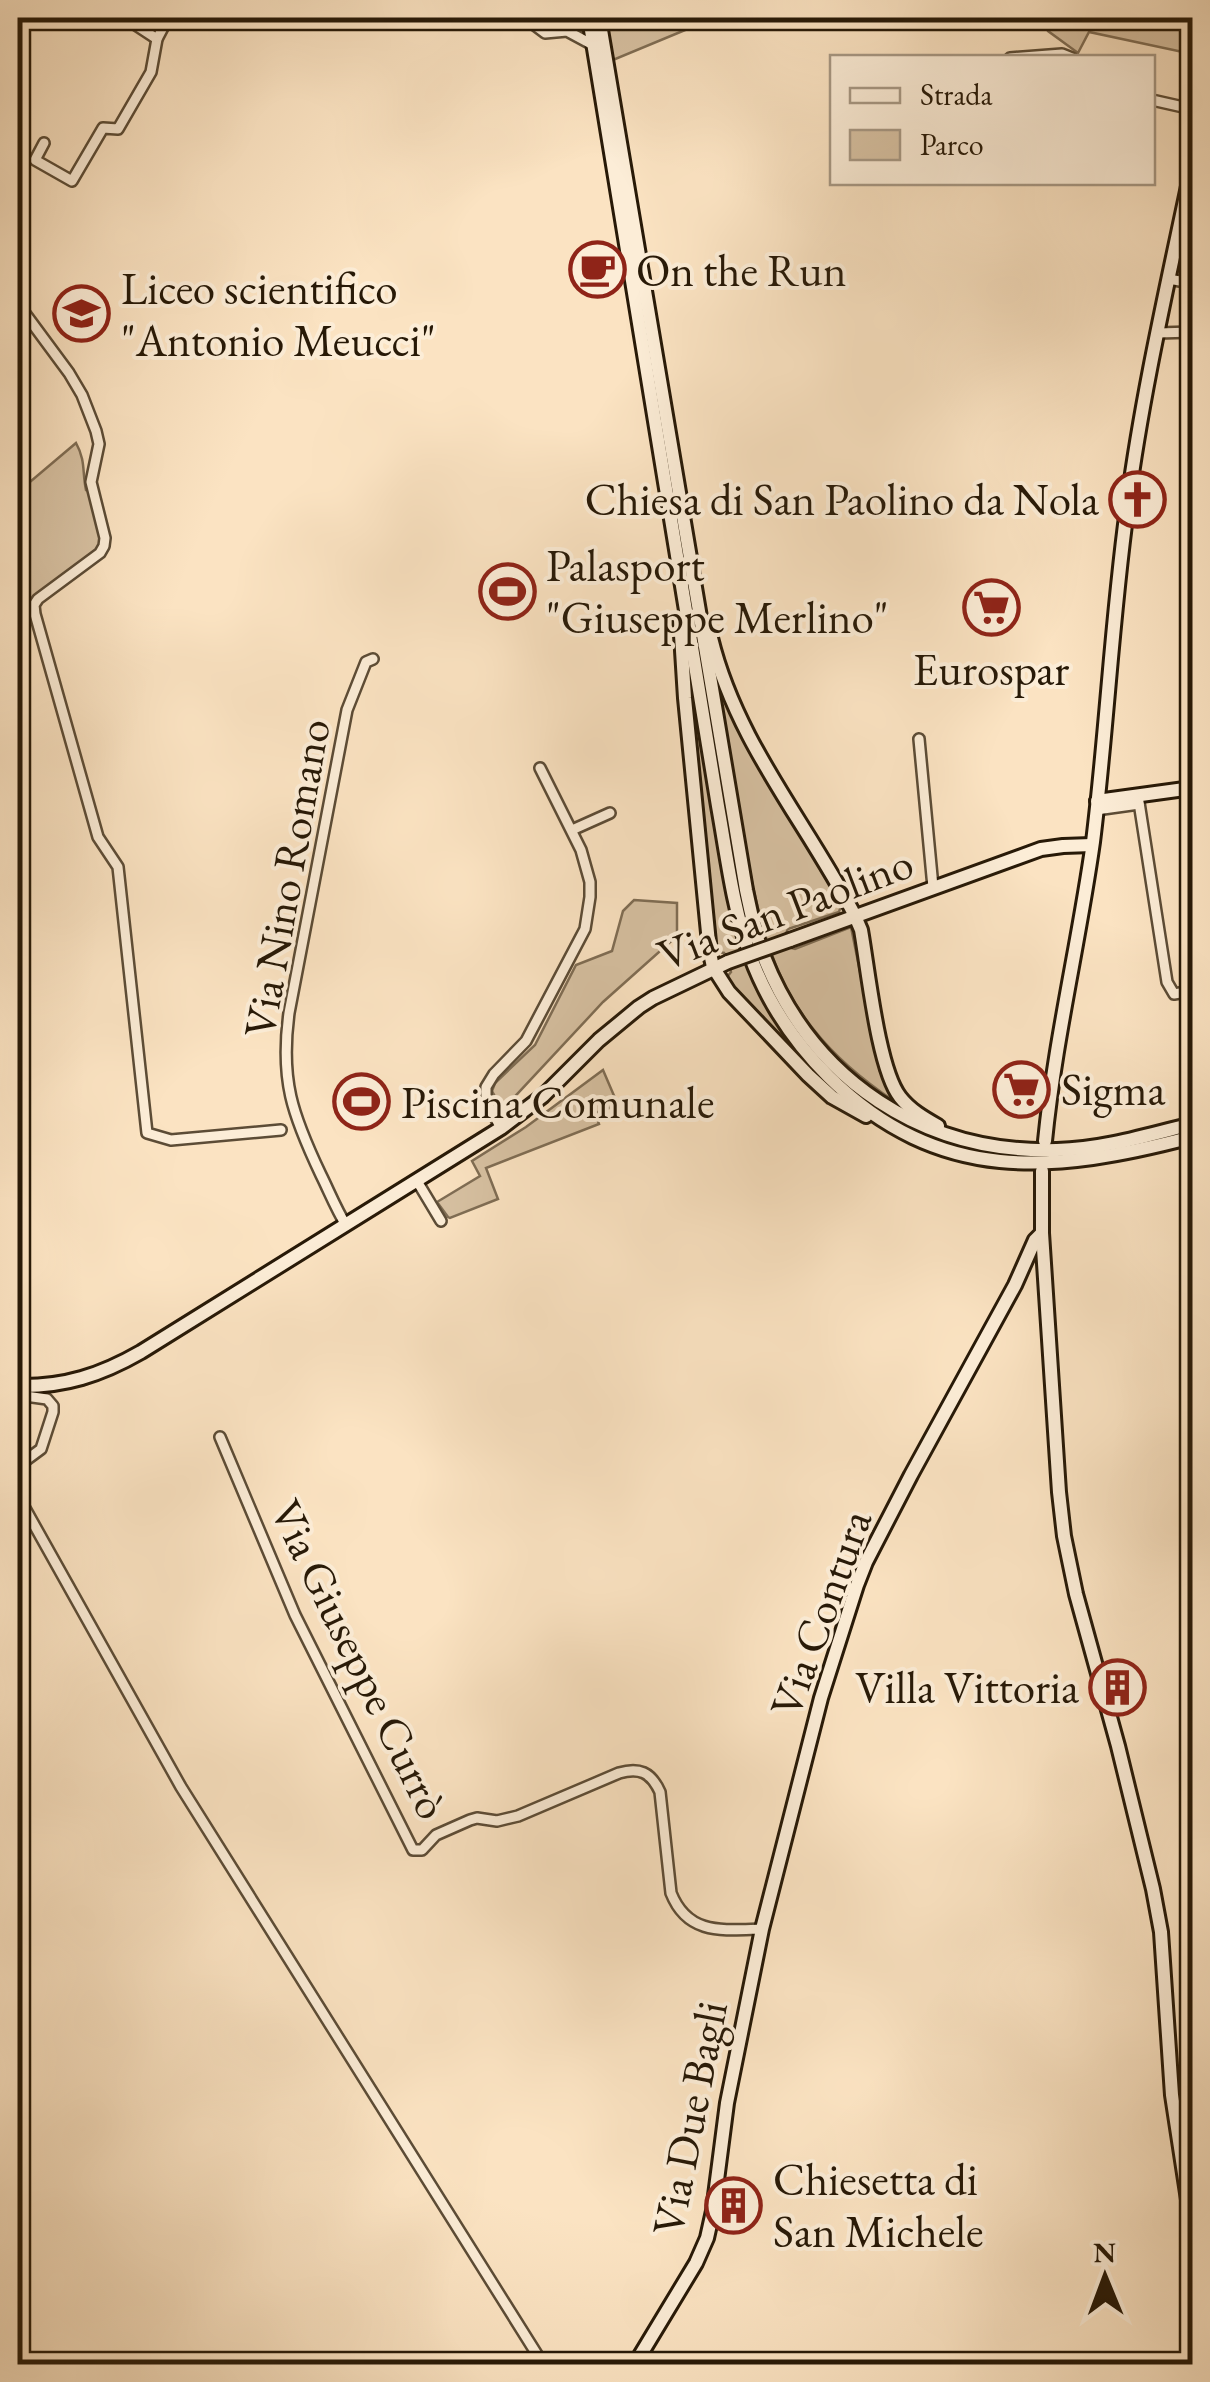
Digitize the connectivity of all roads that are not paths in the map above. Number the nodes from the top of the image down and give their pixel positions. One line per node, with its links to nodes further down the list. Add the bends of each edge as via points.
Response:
1 (125, 18): 8 (street)
2 (168, 18): 8 (street)
3 (525, 18): 7 (street, via 544,33)
4 (564, 18): 7 (street)
5 (588, 18): 9 (street)
6 (599, 18): 20 (street)
7 (567, 31): 9 (street)
8 (158, 39): 12 (street, via 151,72 118,129 103,128 72,180 35,160)
9 (593, 45): 20 (street)
10 (1155, 101): 11 (street)
11 (1192, 108)
12 (44, 143)
13 (1192, 167): 14 (street)
14 (1168, 278): 15 (street); 17 (street)
15 (1192, 283)
16 (18, 304): 36 (street, via 82,395 99,444 91,482 104,546 38,599 34,614 98,837 118,867 147,1133 171,1140)
17 (1158, 332): 18 (street); 26 (street, via 1127,505)
18 (1191, 332): 19 (street)
19 (1192, 372)
20 (682, 546): 31 (street, via 732,705); 32 (street, via 685,698); 37 (street, via 718,806 750,957 801,1047 840,1088); 40 (street, via 746,890 773,980 811,1039 859,1088 904,1118)
21 (373, 659): 44 (street, Via Nino Romano, via 347,710 284,1047 293,1110)
22 (919, 740): 30 (street)
23 (540, 768): 28 (street)
24 (1192, 788): 25 (street)
25 (1139, 800): 26 (street); 33 (street, via 1166,982 1174,994)
26 (1097, 805): 29 (street)
27 (610, 813): 28 (street)
28 (572, 830): 35 (street, via 590,882 588,913 526,1041 486,1087 486,1102)
29 (1092, 846): 30 (street, Via San Paolino, via 1041,849); 39 (street)
30 (933, 887): 31 (street, Via San Paolino)
31 (855, 916): 32 (street, Via San Paolino, bridge); 40 (street, via 895,1088 910,1107)
32 (713, 968): 35 (street, Via San Paolino, via 618,1022); 37 (street, via 832,1097)
33 (1192, 991)
34 (1192, 1124): 40 (street, via 1060,1150)
35 (501, 1128): 42 (street, Via San Paolino)
36 (280, 1130)
37 (896, 1130): 38 (street, via 963,1156 1026,1163 1117,1156)
38 (1192, 1136)
39 (1045, 1141)
40 (966, 1142)
41 (1042, 1171): 45 (street)
42 (417, 1181): 43 (street); 44 (street, Via San Paolino)
43 (441, 1221)
44 (346, 1225): 46 (street, Via San Paolino, via 112,1369 80,1380)
45 (1042, 1232): 51 (street, Via Contura, via 866,1562 822,1698); 52 (street, via 1064,1536 1153,1889)
46 (18, 1386)
47 (18, 1395): 49 (street, via 47,1400 53,1412 41,1449)
48 (220, 1437): 51 (street, Via Giuseppe Currò, via 295,1615 413,1850 470,1820 518,1816 636,1769 660,1792 674,1901 703,1927)
49 (18, 1466)
50 (18, 1496): 53 (street, via 181,1787)
51 (762, 1928): 54 (street, Via Due Bagli, via 707,2238)
52 (1192, 2226)
53 (543, 2364)
54 (635, 2364)

